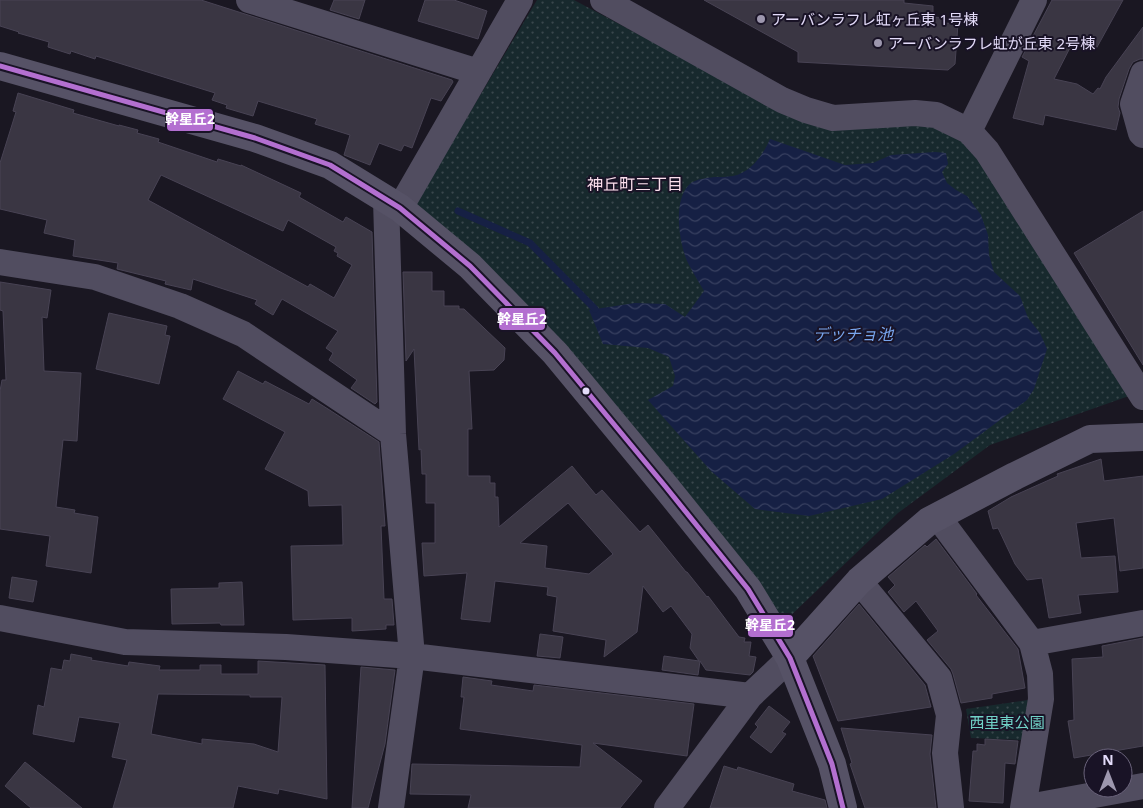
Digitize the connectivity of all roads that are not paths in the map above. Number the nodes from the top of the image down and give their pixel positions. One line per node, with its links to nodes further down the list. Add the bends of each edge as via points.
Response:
1 (249, 0): 6 (street)
2 (520, 0): 6 (street)
3 (603, 0): 8 (street, via 782,100 806,110 833,118 936,116)
4 (1034, 0): 8 (street)
5 (0, 66): 10 (street, via 255,138 330,164)
6 (478, 72): 10 (street)
7 (1143, 74): 9 (street, via 1133,104)
8 (969, 131): 12 (street, via 987,151)
9 (1143, 135)
10 (393, 204): 13 (street); 21 (street, via 470,266 555,353 748,590)
11 (0, 262): 13 (street, via 95,277 180,306 243,334)
12 (1143, 397)
13 (393, 434): 20 (street)
14 (1143, 437): 15 (street, via 1090,439)
15 (938, 516): 16 (street); 19 (street)
16 (859, 581): 21 (street); 27 (street, via 940,678 949,716 945,753)
17 (0, 618): 20 (street, via 125,642 286,647)
18 (1143, 623): 19 (street)
19 (1032, 643): 28 (street, via 1040,674 1041,699)
20 (412, 656): 22 (street); 24 (street)
21 (790, 658): 22 (street); 26 (street, via 832,764)
22 (750, 696): 25 (street)
23 (1143, 786): 28 (street)
24 (391, 808)
25 (667, 808)
26 (843, 808)
27 (951, 808)
28 (1023, 808)

